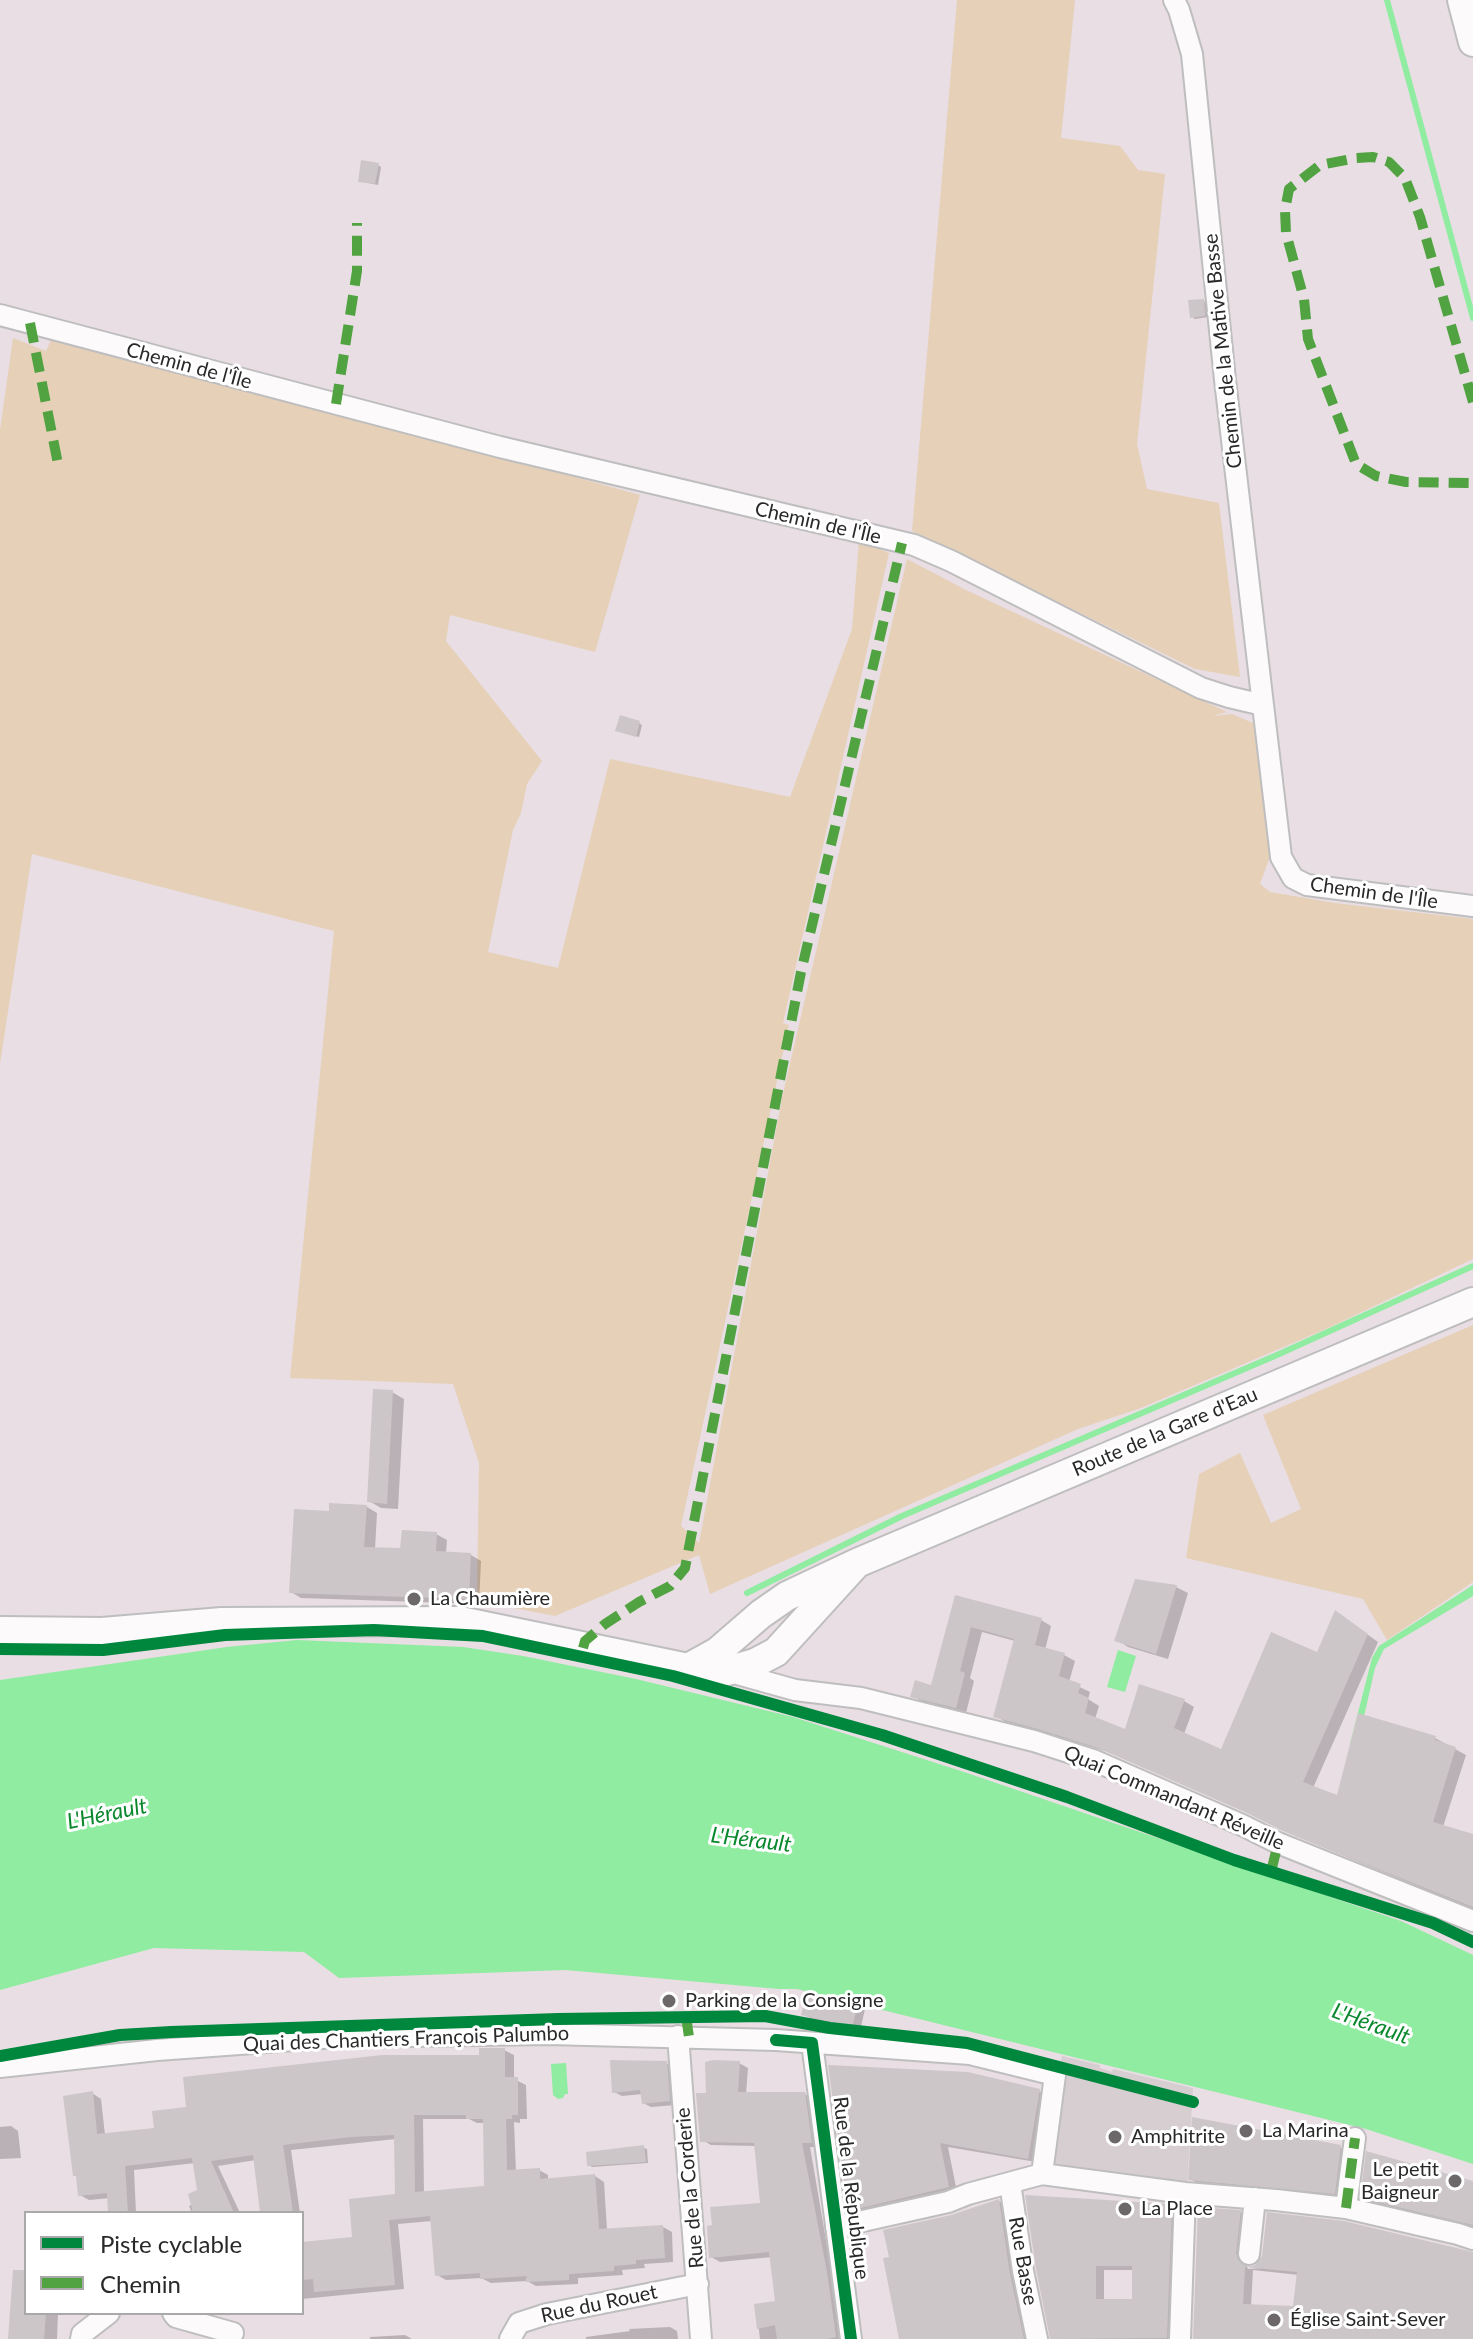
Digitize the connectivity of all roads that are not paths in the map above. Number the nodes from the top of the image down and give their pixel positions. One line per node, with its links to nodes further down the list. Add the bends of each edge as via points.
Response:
1 (1174, 0): 5 (street, Chemin de la Mative Basse, via 1192,54)
2 (1462, 0): 3 (main road)
3 (1473, 42)
4 (0, 315): 5 (street, Chemin de l'Île, via 500,447 914,545 1201,688)
5 (1263, 705): 6 (street, Chemin de l'Île, via 1281,857 1293,878 1307,885)
6 (1473, 906)
7 (1473, 1302): 8 (main road, Route de la Gare d'Eau)
8 (857, 1563): 9 (main road, Route de la Gare d'Eau); 12 (main road, Route de la Gare d'Eau, via 776,1652)
9 (761, 1614): 11 (main road, Route de la Gare d'Eau, via 717,1652); 12 (street, via 746,1640)
10 (0, 1631): 11 (main road, via 102,1632 222,1622 460,1621)
11 (688, 1668): 12 (main road)
12 (738, 1672): 13 (street, Quai Commandant Réveille, via 795,1690 861,1698 1093,1760 1278,1843)
13 (1473, 1921)
14 (678, 2036): 15 (street, Quai des Chantiers François Palumbo); 16 (street, Quai des Chantiers François Palumbo, via 336,2037); 26 (street, Rue de la Corderie)
15 (812, 2043): 18 (street, Quai des Chantiers François Palumbo, via 970,2054 1055,2075); 23 (street, Rue de la République)
16 (0, 2067)
17 (1355, 2138): 22 (street)
18 (1042, 2174): 19 (street); 20 (street)
19 (1010, 2183): 23 (street); 34 (street, Rue Basse)
20 (1185, 2193): 21 (street); 35 (street)
21 (1255, 2198): 22 (street); 25 (street)
22 (1346, 2208): 24 (street)
23 (836, 2227): 33 (street, Rue de la République)
24 (1473, 2239)
25 (1249, 2254)
26 (698, 2284): 31 (street, Rue du Rouet, via 547,2314 519,2323); 32 (street, Rue de la Corderie)
27 (106, 2315): 30 (street)
28 (174, 2315): 29 (street)
29 (233, 2333)
30 (81, 2339)
31 (510, 2339)
32 (701, 2339)
33 (851, 2339)
34 (1037, 2339)
35 (1180, 2339)

